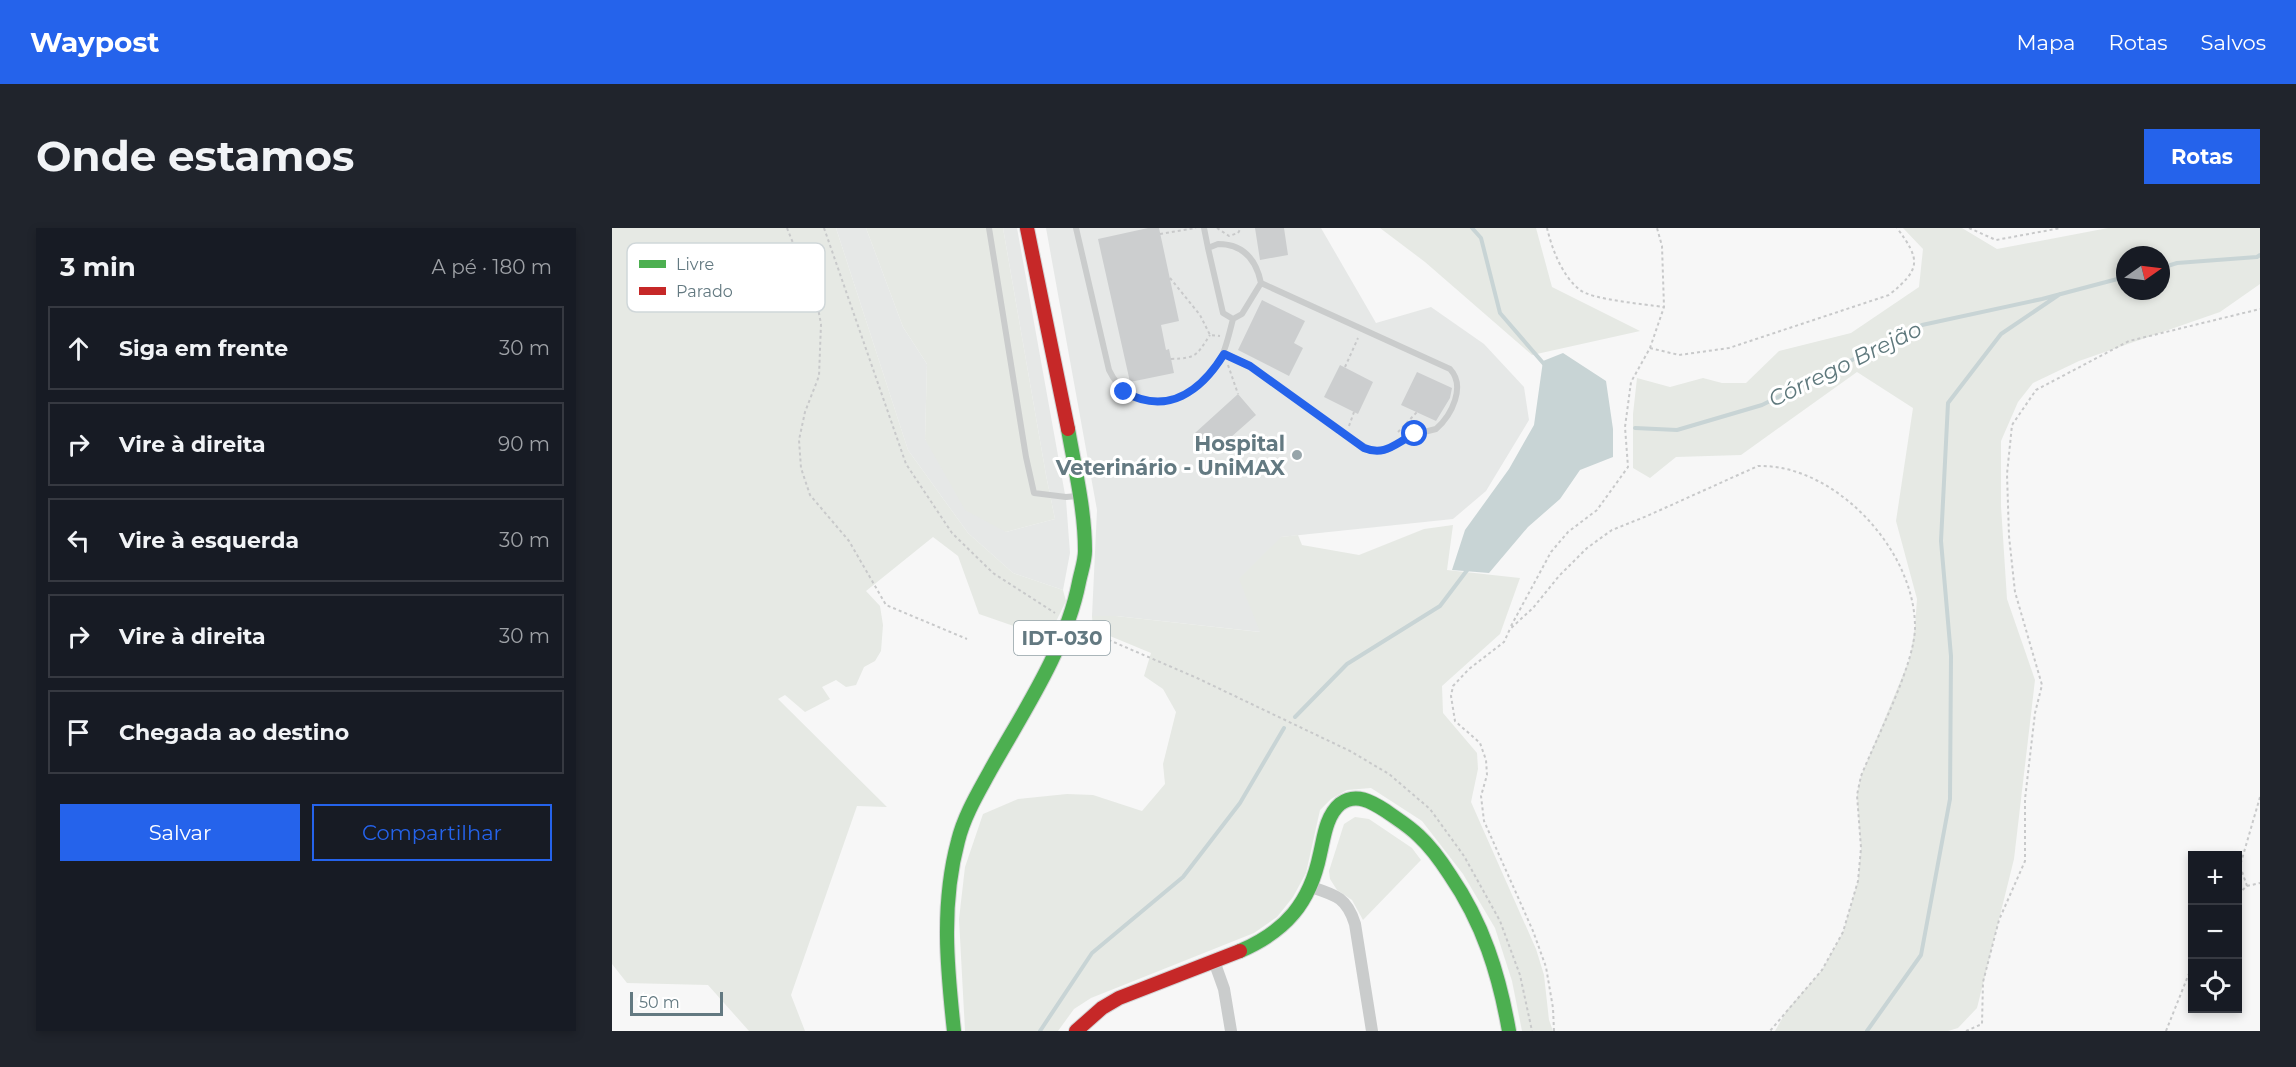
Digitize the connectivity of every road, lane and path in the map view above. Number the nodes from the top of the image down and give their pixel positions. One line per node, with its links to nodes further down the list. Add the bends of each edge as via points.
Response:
1 (787, 228): 16 (path)
2 (824, 228): 37 (path, via 906,464 952,533 993,573)
3 (989, 228): 36 (lane, via 1034,493)
4 (1027, 228): 36 (main road, IDT-030)
5 (1077, 228): 28 (lane, via 1109,370 1124,392 1148,401 1184,395 1205,381)
6 (1198, 228): 15 (path)
7 (1204, 228): 17 (lane)
8 (1218, 228): 9 (path, via 1228,236)
9 (1241, 228)
10 (1547, 228): 20 (path, via 1560,266 1581,290 1618,301)
11 (1657, 228): 20 (path, via 1662,246)
12 (1897, 228): 27 (path, via 1912,248 1913,269 1889,295 1730,348 1679,355)
13 (1969, 228): 14 (path, via 1996,240)
14 (2061, 228)
15 (1160, 234)
16 (793, 243)
17 (1208, 248): 19 (lane, via 1227,244 1245,250 1256,265); 23 (lane, via 1221,308)
18 (1170, 278): 25 (path, via 1200,315)
19 (1261, 283): 23 (lane, via 1242,314); 24 (lane)
20 (1664, 307): 27 (path)
21 (2260, 309): 54 (path, via 2129,341 2036,390 2013,424 2007,474 2010,547 2015,592 2042,685 2025,799 2025,861 1999,920 1983,982 1982,1024)
22 (819, 312): 39 (path, via 819,376 799,440 801,468 810,495 849,541 886,605)
23 (1233, 319): 26 (lane)
24 (1362, 330): 30 (path); 35 (lane, via 1450,369 1457,380 1456,396 1439,427 1412,435)
25 (1210, 335): 26 (path); 29 (path, via 1196,355)
26 (1228, 338): 28 (lane)
27 (1650, 348): 38 (path, via 1631,382 1625,427 1628,467 1597,510 1568,532 1551,552)
28 (1224, 354): 31 (path); 34 (lane, via 1250,366)
29 (1172, 359)
30 (1345, 368)
31 (1238, 394)
32 (1354, 412): 34 (path)
33 (1417, 412): 35 (path, via 1397,433)
34 (1346, 436): 35 (lane, via 1370,450)
35 (1397, 446)
36 (1080, 495): 37 (main road, IDT-030, via 1085,552)
37 (1069, 622): 48 (main road, IDT-030, via 972,804 958,840 947,898 946,931)
38 (1510, 629): 52 (path, via 1504,642 1468,669 1453,686 1452,708 1455,721 1480,743 1486,760 1481,796 1484,822 1546,967); 53 (path, via 1587,548 1612,530 1758,466 1778,465 1804,473 1826,486 1873,523 1892,548 1905,580 1915,627 1910,658 1861,776 1857,795 1861,848 1858,881 1843,932 1822,970)
39 (967, 639)
40 (2260, 797): 42 (path, via 2240,866)
41 (2260, 883): 42 (path)
42 (2247, 886): 44 (path)
43 (1311, 887): 45 (main road, via 1278,929); 50 (street, via 1337,896 1352,913); 51 (main road, via 1328,821 1343,801 1363,798 1414,831 1459,888 1486,938 1502,990)
44 (2242, 890)
45 (1214, 961): 47 (main road, via 1119,998); 49 (street)
46 (2188, 978): 55 (path)
47 (1080, 1029)
48 (954, 1031)
49 (1231, 1031)
50 (1372, 1031)
51 (1509, 1031)
52 (1554, 1031)
53 (1770, 1031)
54 (1966, 1031)
55 (2166, 1031)

